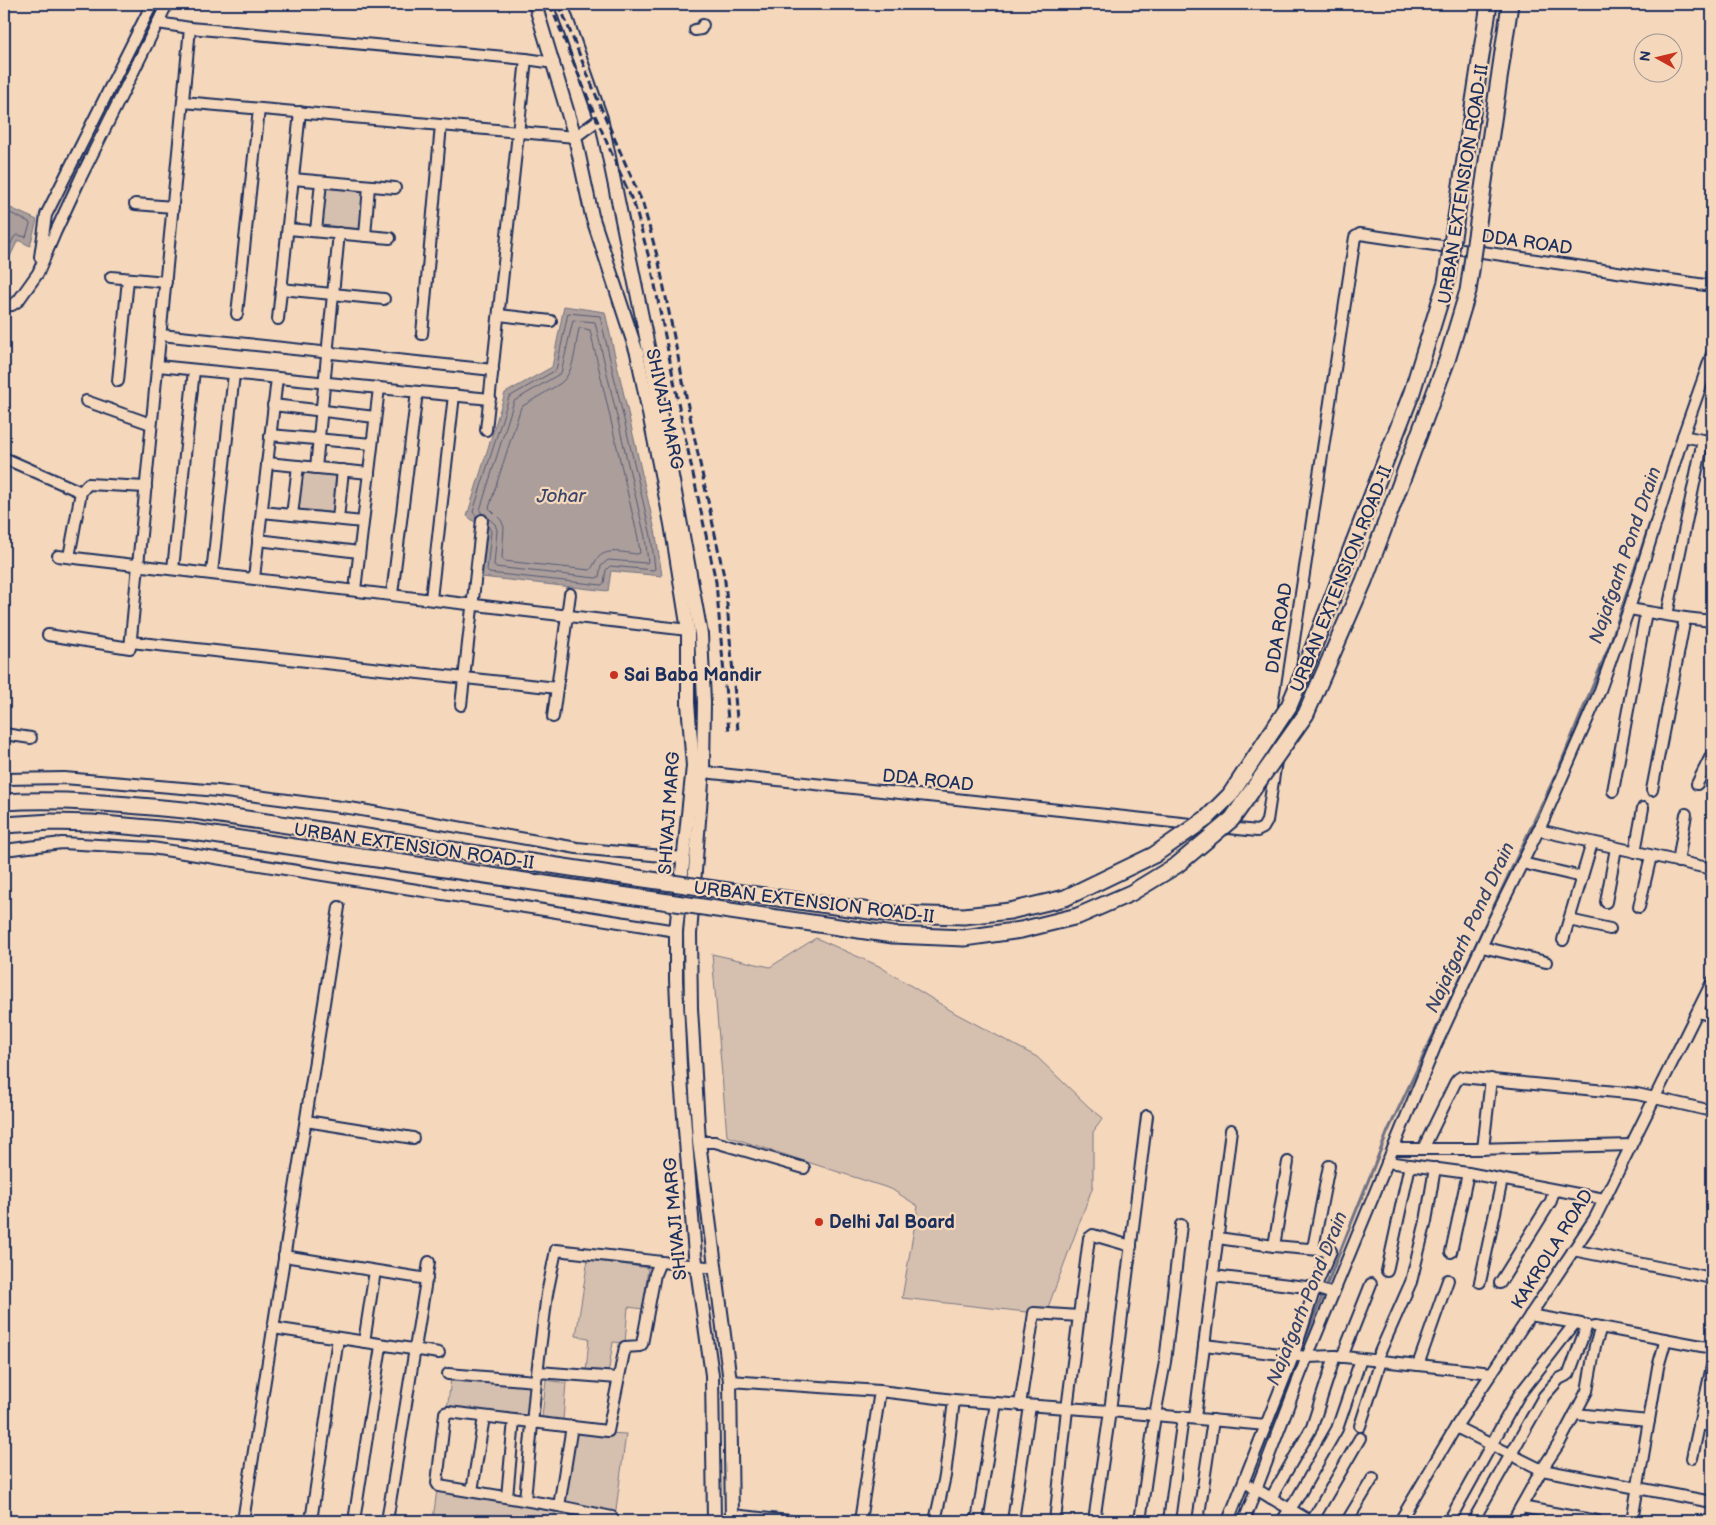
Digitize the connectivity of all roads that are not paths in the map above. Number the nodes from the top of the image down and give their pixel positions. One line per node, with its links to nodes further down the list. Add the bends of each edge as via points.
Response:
1 (152, 4): 29 (street, via 46,216)
2 (167, 4): 7 (street)
3 (535, 4): 10 (main road, SHIVAJI MARG)
4 (561, 4): 14 (main road, SHIVAJI MARG)
5 (1489, 4): 115 (highway, URBAN EXTENSION ROAD-II, bridge, via 1446,282 1412,392 1308,661 1289,706 1230,795 1207,818 1154,855 1065,898 1010,911 964,916 891,914 194,811 54,800)
6 (1510, 4): 118 (highway, URBAN EXTENSION ROAD-II, bridge, via 1468,291 1447,360 1364,582 1306,714 1232,819 1177,865 1131,893 1078,916 1021,930 964,938 893,935 193,832 92,823)
7 (158, 23): 8 (street); 29 (street)
8 (190, 28): 9 (street); 11 (street)
9 (526, 59): 10 (street); 16 (street)
10 (554, 63): 17 (main road, SHIVAJI MARG)
11 (183, 102): 12 (street); 23 (street)
12 (259, 109): 13 (street); 38 (street)
13 (300, 112): 15 (street); 18 (street)
14 (600, 118): 17 (street); 110 (main road, SHIVAJI MARG, via 649,351 701,634)
15 (441, 124): 16 (street); 42 (street)
16 (519, 131): 17 (street); 39 (street)
17 (575, 137): 100 (main road, SHIVAJI MARG, via 592,216 637,353)
18 (293, 179): 19 (street); 24 (street)
19 (321, 182): 20 (street); 25 (street)
20 (369, 186): 21 (street); 27 (street)
21 (394, 188)
22 (135, 204): 23 (street)
23 (173, 207): 32 (street)
24 (288, 229): 25 (street); 34 (street)
25 (316, 231): 26 (street)
26 (339, 233): 27 (street); 35 (street)
27 (364, 236): 28 (street)
28 (390, 238)
29 (38, 273): 37 (street, via 18,301)
30 (111, 277): 31 (street)
31 (128, 279): 32 (street); 51 (street)
32 (166, 282): 43 (street)
33 (1712, 286): 110 (street, DDA ROAD, via 1360,234 1356,237 1264,828 1257,831)
34 (281, 289): 35 (street); 40 (street)
35 (333, 294): 36 (street); 44 (street)
36 (384, 299)
37 (4, 306)
38 (238, 314)
39 (499, 315): 41 (street); 48 (street)
40 (278, 318)
41 (551, 321)
42 (422, 334)
43 (161, 335): 44 (street); 46 (street)
44 (328, 353): 48 (street); 52 (street)
45 (1712, 354): 64 (street)
46 (158, 366): 47 (street); 61 (street)
47 (194, 370): 49 (street); 86 (street)
48 (493, 370): 56 (street)
49 (234, 374): 50 (street); 87 (street)
50 (277, 378): 52 (street); 58 (street)
51 (118, 381)
52 (325, 383): 53 (street); 59 (street)
53 (379, 388): 54 (street); 60 (street)
54 (417, 392): 55 (street); 90 (street)
55 (454, 395): 56 (street); 92 (street)
56 (490, 399): 62 (street)
57 (86, 401): 61 (street)
58 (274, 405): 59 (street); 63 (street)
59 (322, 411): 60 (street); 65 (street)
60 (375, 417): 67 (street)
61 (152, 424): 74 (street)
62 (486, 430)
63 (270, 435): 65 (street); 69 (street)
64 (1683, 436): 66 (street); 94 (street)
65 (319, 439): 67 (street); 71 (street)
66 (1710, 441): 97 (street)
67 (372, 444): 73 (street)
68 (4, 458): 75 (street)
69 (267, 463): 70 (street); 76 (street)
70 (298, 466): 71 (street); 77 (street)
71 (316, 468): 72 (street)
72 (343, 470): 73 (street); 78 (street)
73 (369, 473): 80 (street)
74 (146, 487): 75 (street, via 88,484); 85 (street)
75 (81, 492): 84 (street)
76 (262, 512): 77 (street); 81 (street)
77 (292, 515): 78 (street)
78 (338, 519): 80 (street)
79 (482, 520): 93 (street)
80 (363, 522): 82 (street)
81 (258, 540): 82 (street); 88 (street)
82 (359, 552): 89 (street)
83 (58, 556): 84 (street)
84 (69, 557): 85 (street)
85 (139, 565): 86 (street); 102 (street)
86 (173, 569): 87 (street)
87 (212, 573): 88 (street)
88 (254, 578): 89 (street)
89 (355, 590): 90 (street)
90 (392, 594): 92 (street)
91 (570, 594): 96 (street)
92 (431, 599): 93 (street)
93 (472, 603): 96 (street); 103 (street)
94 (1629, 609): 95 (street); 119 (street, via 1595,702)
95 (1646, 612): 97 (street); 114 (street)
96 (568, 614): 100 (street); 104 (street)
97 (1667, 615): 98 (street)
98 (1685, 618): 99 (street); 113 (street)
99 (1712, 620)
100 (688, 630): 125 (main road, SHIVAJI MARG, via 688,703 693,766)
101 (48, 635): 102 (street, via 130,648)
102 (131, 642): 103 (street)
103 (464, 678): 104 (street); 105 (street)
104 (558, 688): 106 (street)
105 (461, 705)
106 (554, 717)
107 (4, 734): 108 (street)
108 (31, 738)
109 (1712, 754): 112 (street)
110 (706, 772): 149 (main road, SHIVAJI MARG, via 690,934)
111 (4, 779): 125 (street, via 64,778 218,791 356,809 578,848)
112 (1697, 784)
113 (1652, 790)
114 (1613, 791)
115 (4, 802)
116 (1643, 808): 123 (street)
117 (1686, 814): 126 (street)
118 (4, 825)
119 (1538, 830): 120 (street); 127 (street)
120 (1592, 843): 121 (street); 129 (street)
121 (1616, 848): 123 (street); 130 (street)
122 (4, 850): 135 (street, via 62,843 152,848)
123 (1635, 852): 124 (street)
124 (1651, 856): 126 (street); 132 (street)
125 (684, 858): 135 (main road, SHIVAJI MARG)
126 (1678, 862): 128 (street)
127 (1522, 863): 129 (street); 137 (street)
128 (1712, 869)
129 (1582, 877): 133 (street)
130 (1606, 902)
131 (339, 907): 146 (street)
132 (1639, 907)
133 (1569, 920): 134 (street); 136 (street)
134 (1610, 929)
135 (676, 930): 174 (main road, SHIVAJI MARG, via 680,1066)
136 (1563, 940)
137 (1482, 947): 138 (street); 152 (street, via 1435,1047)
138 (1546, 962)
139 (1712, 982): 140 (street, KAKROLA ROAD)
140 (1698, 1012): 141 (street); 143 (street, KAKROLA ROAD)
141 (1712, 1016)
142 (1491, 1080): 143 (street); 151 (street, via 1458,1079); 153 (street)
143 (1654, 1098): 144 (street); 150 (street, KAKROLA ROAD)
144 (1712, 1111)
145 (1147, 1116): 166 (street)
146 (306, 1121): 148 (street); 171 (street)
147 (1231, 1130): 165 (street)
148 (414, 1138)
149 (699, 1142): 158 (street, via 715,1142); 175 (main road, SHIVAJI MARG)
150 (1631, 1145): 153 (street); 163 (street, KAKROLA ROAD)
151 (1423, 1148): 152 (street); 153 (street)
152 (1393, 1149): 155 (street)
153 (1483, 1149)
154 (1288, 1162): 167 (street)
155 (1387, 1162): 156 (street); 185 (street)
156 (1410, 1165): 159 (street); 177 (street)
157 (1329, 1166): 168 (street)
158 (804, 1168)
159 (1435, 1168): 160 (street); 203 (street, via 1411,1282)
160 (1468, 1173): 161 (street); 170 (street)
161 (1502, 1180): 162 (street); 182 (street)
162 (1554, 1190): 163 (street); 183 (street, via 1551,1201)
163 (1604, 1199): 169 (street, KAKROLA ROAD)
164 (1181, 1225): 218 (street, via 1165,1362)
165 (1218, 1238): 167 (street); 178 (street)
166 (1131, 1246): 187 (street, via 1090,1236); 216 (street)
167 (1274, 1246): 168 (street)
168 (1313, 1248): 185 (street, via 1331,1252)
169 (1573, 1250): 179 (street); 186 (street, KAKROLA ROAD)
170 (1451, 1252)
171 (284, 1256): 176 (street); 190 (street)
172 (429, 1262): 180 (street)
173 (660, 1262): 174 (street); 208 (street, via 556,1250); 209 (street, via 654,1276 642,1344 625,1347)
174 (696, 1267): 175 (street); 254 (main road, SHIVAJI MARG, via 712,1375)
175 (715, 1268): 210 (main road, SHIVAJI MARG)
176 (375, 1271): 180 (street); 194 (street)
177 (1386, 1271)
178 (1213, 1276): 185 (street); 195 (street)
179 (1712, 1278)
180 (426, 1279): 198 (street)
181 (1448, 1280): 204 (street)
182 (1480, 1282)
183 (1500, 1282)
184 (1371, 1284): 201 (street)
185 (1324, 1291): 200 (street); 200 (street)
186 (1530, 1315): 188 (street); 206 (street, KAKROLA ROAD)
187 (1079, 1316): 214 (street, via 1034,1312); 215 (street)
188 (1575, 1323): 189 (street); 233 (street, via 1519,1395)
189 (1587, 1325): 191 (street); 234 (street, via 1570,1372 1544,1396)
190 (273, 1328): 192 (street); 250 (street)
191 (1601, 1328): 193 (street); 217 (street, via 1588,1389)
192 (338, 1338): 194 (street); 251 (street)
193 (1666, 1339): 197 (street); 225 (street)
194 (364, 1342): 196 (street)
195 (1204, 1345): 200 (street); 221 (street)
196 (382, 1346): 198 (street); 252 (street)
197 (1712, 1348)
198 (415, 1350): 199 (street); 253 (street)
199 (438, 1354)
200 (1300, 1355): 201 (street); 227 (street); 238 (street)
201 (1338, 1357): 202 (street); 242 (street, via 1312,1427)
202 (1361, 1359): 203 (street); 247 (street, via 1337,1429)
203 (1378, 1361): 204 (street); 229 (street)
204 (1418, 1365): 206 (street)
205 (1712, 1366): 226 (street)
206 (1492, 1373): 231 (street, KAKROLA ROAD)
207 (448, 1374): 208 (street)
208 (537, 1377): 209 (street); 224 (street)
209 (618, 1378): 228 (street, via 608,1431)
210 (730, 1381): 211 (street); 249 (main road, SHIVAJI MARG)
211 (880, 1391): 212 (street); 256 (street)
212 (954, 1400): 213 (street); 257 (street, via 945,1476)
213 (996, 1403): 214 (street); 258 (street)
214 (1025, 1406): 215 (street); 259 (street)
215 (1067, 1408): 216 (street); 260 (street)
216 (1110, 1411): 218 (street); 261 (street)
217 (1575, 1414): 225 (street); 236 (street)
218 (1155, 1415): 220 (street); 262 (street)
219 (484, 1417): 222 (street); 240 (street); 240 (street, via 448,1412 444,1415 436,1484)
220 (1183, 1418): 221 (street); 263 (street)
221 (1195, 1418): 223 (street)
222 (514, 1420): 224 (street); 241 (street)
223 (1213, 1420): 227 (street); 264 (street)
224 (532, 1422): 228 (street); 243 (street)
225 (1649, 1422): 239 (street)
226 (1699, 1424): 230 (street); 235 (street)
227 (1266, 1425): 238 (street)
228 (572, 1426): 245 (street)
229 (1360, 1426)
230 (1712, 1426)
231 (1456, 1427): 233 (street); 270 (street, KAKROLA ROAD)
232 (1360, 1438): 268 (street)
233 (1493, 1445): 234 (street); 271 (street)
234 (1511, 1454): 236 (street); 272 (street)
235 (1692, 1458)
236 (1542, 1470): 239 (street); 246 (street)
237 (1373, 1478): 269 (street)
238 (1250, 1485): 242 (street); 265 (street); 266 (street)
239 (1637, 1488): 244 (street); 275 (street)
240 (472, 1491): 241 (street)
241 (506, 1497): 243 (street)
242 (1271, 1498): 247 (street)
243 (525, 1500): 245 (street)
244 (1712, 1502)
245 (559, 1506): 248 (street)
246 (1521, 1507): 273 (street); 274 (street)
247 (1289, 1508): 267 (street); 268 (street)
248 (612, 1517)
249 (732, 1518): 255 (street)
250 (243, 1521)
251 (310, 1521)
252 (354, 1521)
253 (387, 1521)
254 (714, 1521)
255 (790, 1521)
256 (860, 1521)
257 (935, 1521)
258 (976, 1521)
259 (1013, 1521)
260 (1055, 1521)
261 (1094, 1521)
262 (1140, 1521)
263 (1169, 1521)
264 (1198, 1521)
265 (1228, 1521)
266 (1244, 1521)
267 (1282, 1521)
268 (1311, 1521)
269 (1347, 1521)
270 (1400, 1521)
271 (1449, 1521)
272 (1473, 1521)
273 (1513, 1521)
274 (1597, 1521)
275 (1632, 1521)

